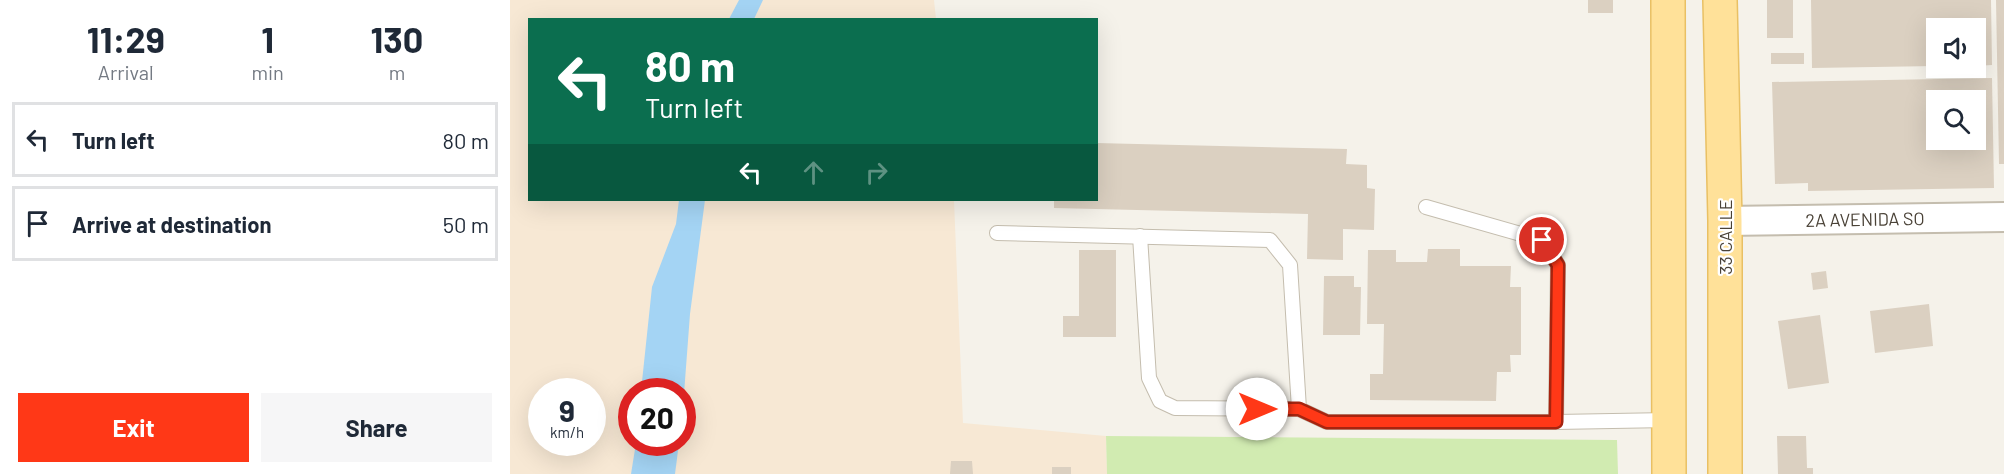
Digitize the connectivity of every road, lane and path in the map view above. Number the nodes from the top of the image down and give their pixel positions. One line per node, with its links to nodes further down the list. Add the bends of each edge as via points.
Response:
1 (1668, 0): 9 (main road)
2 (1720, 0): 5 (main road, 33 CALLE)
3 (1426, 207): 10 (lane, via 1542,240 1558,265)
4 (2004, 217): 5 (street, 2A AVENIDA SO)
5 (1725, 221): 12 (main road, 33 CALLE)
6 (997, 233): 7 (lane)
7 (1140, 236): 8 (lane, via 1270,240 1290,265); 8 (lane, via 1149,378 1160,401 1175,408)
8 (1299, 409): 10 (lane, via 1327,422)
9 (1669, 420): 10 (lane); 11 (main road)
10 (1556, 422)
11 (1670, 474)
12 (1725, 474)

